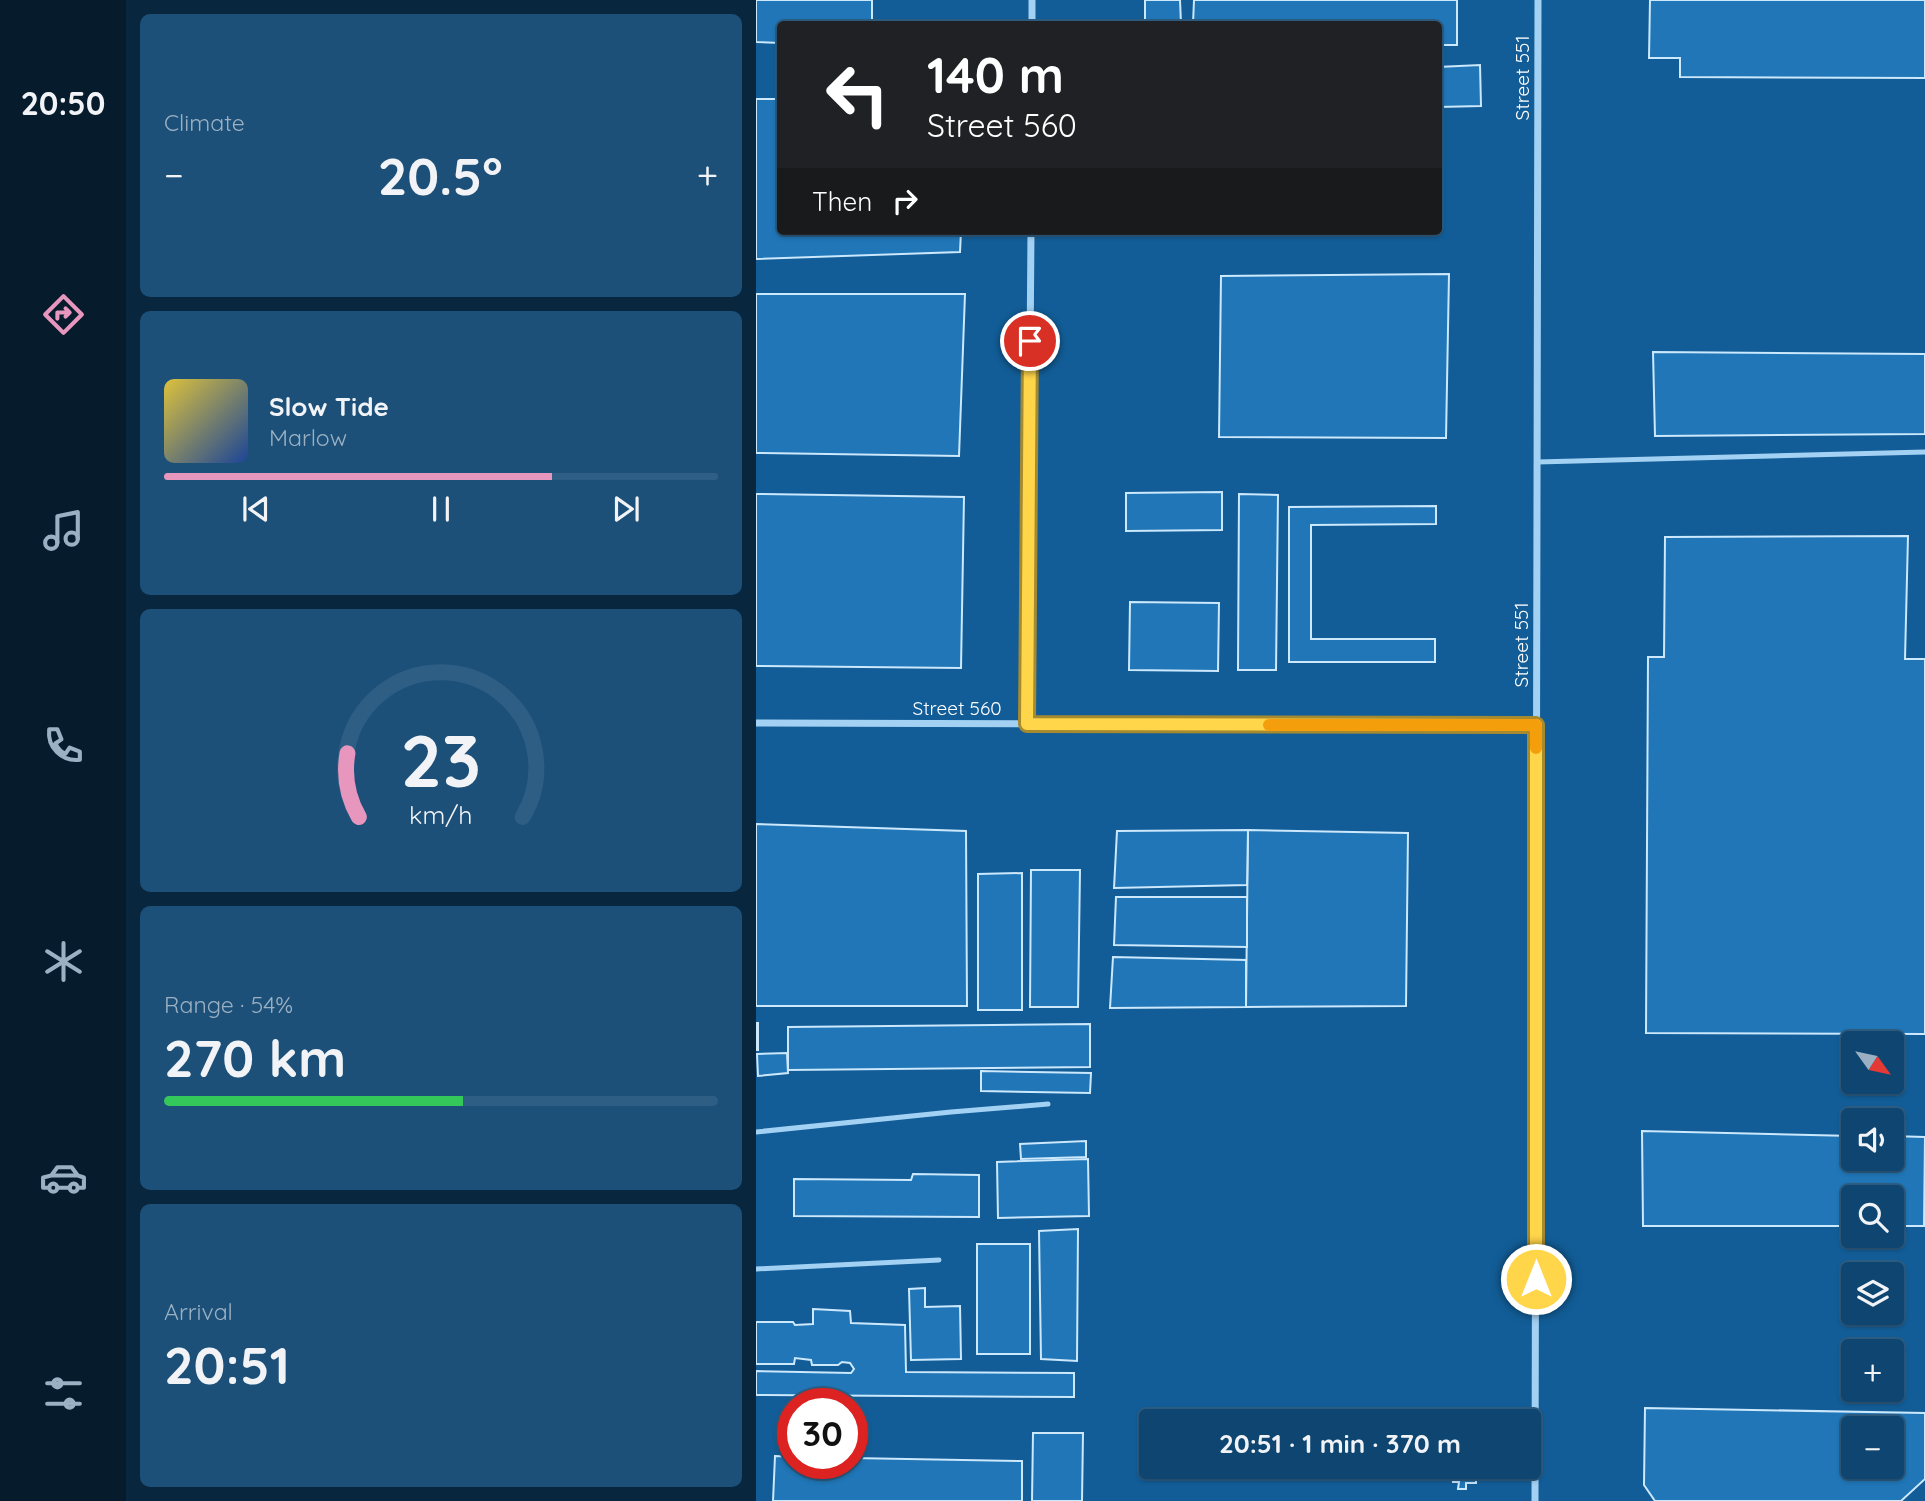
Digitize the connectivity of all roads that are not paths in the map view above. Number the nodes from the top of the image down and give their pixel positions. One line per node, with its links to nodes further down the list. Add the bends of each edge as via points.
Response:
1 (1032, 0): 3 (street)
2 (1538, 0): 6 (street, Street 551)
3 (1032, 21)
4 (1031, 235): 8 (street)
5 (1925, 452): 6 (lane)
6 (1538, 462): 9 (street, Street 551)
7 (756, 723): 8 (street, Street 560)
8 (1027, 724): 9 (street, Street 560)
9 (1536, 725): 14 (street, Street 551)
10 (1048, 1104): 11 (lane)
11 (756, 1132)
12 (939, 1260): 13 (lane)
13 (756, 1269)
14 (1535, 1501)

